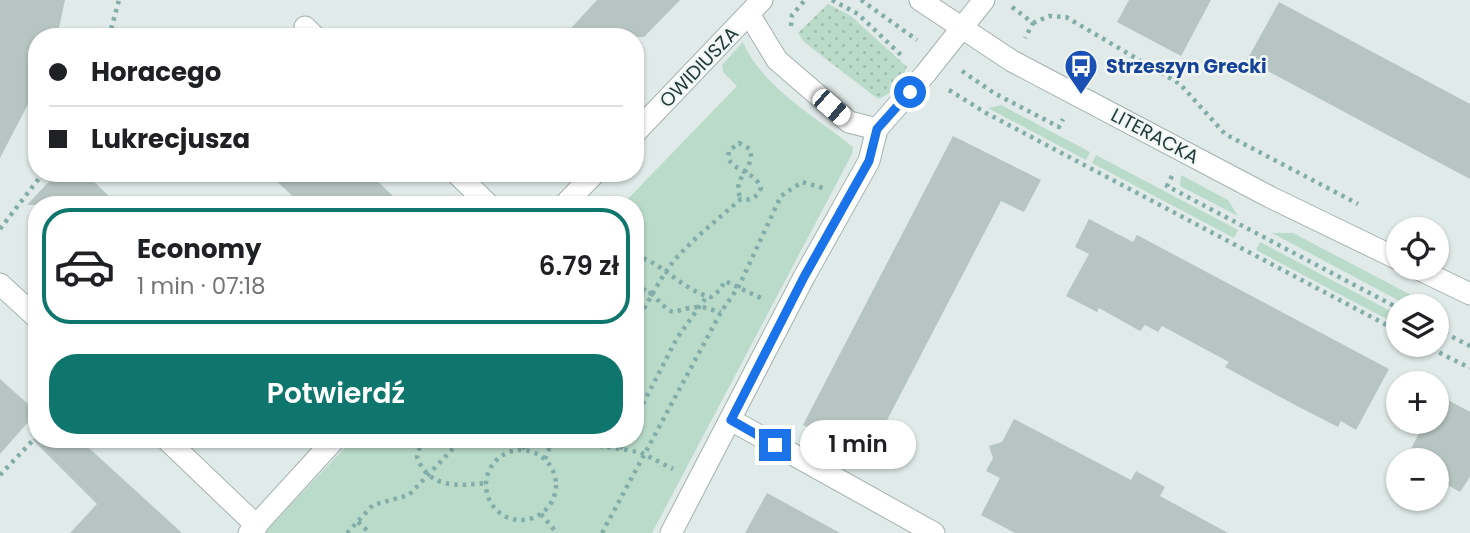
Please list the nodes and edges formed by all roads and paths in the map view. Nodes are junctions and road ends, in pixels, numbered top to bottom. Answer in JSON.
{"nodes":[{"id":1,"x":119,"y":0,"type":"edge"},
{"id":2,"x":805,"y":0,"type":"edge"},
{"id":3,"x":832,"y":0,"type":"edge"},
{"id":4,"x":861,"y":0,"type":"edge"},
{"id":5,"x":920,"y":0,"type":"edge"},
{"id":6,"x":984,"y":0,"type":"edge"},
{"id":7,"x":1009,"y":5,"type":"dead end"},
{"id":8,"x":756,"y":7,"type":"edge"},
{"id":9,"x":890,"y":12,"type":"dead end"},
{"id":10,"x":885,"y":18,"type":"junction"},
{"id":11,"x":1033,"y":23,"type":"junction"},
{"id":12,"x":111,"y":28,"type":"edge"},
{"id":13,"x":960,"y":29,"type":"junction"},
{"id":14,"x":790,"y":31,"type":"dead end"},
{"id":15,"x":918,"y":41,"type":"dead end"},
{"id":16,"x":1023,"y":42,"type":"dead end"},
{"id":17,"x":910,"y":62,"type":"dead end"},
{"id":18,"x":962,"y":71,"type":"dead end"},
{"id":19,"x":944,"y":86,"type":"dead end"},
{"id":20,"x":1065,"y":116,"type":"dead end"},
{"id":21,"x":644,"y":124,"type":"edge"},
{"id":22,"x":877,"y":129,"type":"junction"},
{"id":23,"x":745,"y":171,"type":"junction"},
{"id":24,"x":36,"y":182,"type":"edge"},
{"id":25,"x":465,"y":182,"type":"edge"},
{"id":26,"x":587,"y":182,"type":"edge"},
{"id":27,"x":1167,"y":186,"type":"dead end"},
{"id":28,"x":480,"y":196,"type":"edge"},
{"id":29,"x":573,"y":196,"type":"edge"},
{"id":30,"x":741,"y":199,"type":"junction"},
{"id":31,"x":849,"y":200,"type":"junction"},
{"id":32,"x":1370,"y":210,"type":"dead end"},
{"id":33,"x":0,"y":229,"type":"edge"},
{"id":34,"x":1386,"y":253,"type":"edge"},
{"id":35,"x":644,"y":259,"type":"edge"},
{"id":36,"x":667,"y":272,"type":"junction"},
{"id":37,"x":1441,"y":280,"type":"edge"},
{"id":38,"x":0,"y":284,"type":"edge"},
{"id":39,"x":739,"y":286,"type":"junction"},
{"id":40,"x":644,"y":290,"type":"edge"},
{"id":41,"x":651,"y":293,"type":"junction"},
{"id":42,"x":644,"y":294,"type":"edge"},
{"id":43,"x":1470,"y":294,"type":"edge"},
{"id":44,"x":707,"y":296,"type":"junction"},
{"id":45,"x":1386,"y":302,"type":"edge"},
{"id":46,"x":700,"y":307,"type":"junction"},
{"id":47,"x":28,"y":310,"type":"edge"},
{"id":48,"x":644,"y":310,"type":"edge"},
{"id":49,"x":787,"y":312,"type":"junction"},
{"id":50,"x":721,"y":313,"type":"junction"},
{"id":51,"x":1386,"y":325,"type":"edge"},
{"id":52,"x":1449,"y":335,"type":"edge"},
{"id":53,"x":1470,"y":346,"type":"edge"},
{"id":54,"x":1448,"y":357,"type":"edge"},
{"id":55,"x":1470,"y":368,"type":"edge"},
{"id":56,"x":644,"y":402,"type":"edge"},
{"id":57,"x":731,"y":420,"type":"junction"},
{"id":58,"x":28,"y":445,"type":"edge"},
{"id":59,"x":175,"y":448,"type":"edge"},
{"id":60,"x":327,"y":448,"type":"edge"},
{"id":61,"x":419,"y":448,"type":"edge"},
{"id":62,"x":453,"y":448,"type":"edge"},
{"id":63,"x":523,"y":448,"type":"edge"},
{"id":64,"x":549,"y":448,"type":"edge"},
{"id":65,"x":613,"y":448,"type":"edge"},
{"id":66,"x":620,"y":449,"type":"joint"},
{"id":67,"x":521,"y":450,"type":"junction"},
{"id":68,"x":645,"y":455,"type":"junction"},
{"id":69,"x":545,"y":459,"type":"junction"},
{"id":70,"x":0,"y":475,"type":"edge"},
{"id":71,"x":427,"y":476,"type":"junction"},
{"id":72,"x":698,"y":482,"type":"junction"},
{"id":73,"x":486,"y":483,"type":"junction"},
{"id":74,"x":541,"y":514,"type":"junction"},
{"id":75,"x":358,"y":522,"type":"junction"},
{"id":76,"x":253,"y":529,"type":"edge"},
{"id":77,"x":347,"y":533,"type":"edge"},
{"id":78,"x":370,"y":533,"type":"edge"},
{"id":79,"x":556,"y":533,"type":"edge"},
{"id":80,"x":603,"y":533,"type":"edge"},
{"id":81,"x":671,"y":533,"type":"edge"},
{"id":82,"x":934,"y":533,"type":"edge"}],
"edges":[{"from":1,"to":12,"type":"path"},
{"from":2,"to":14,"type":"path"},
{"from":3,"to":17,"type":"path"},
{"from":4,"to":10,"type":"path"},
{"from":5,"to":13,"type":"street","name":"LITERACKA"},
{"from":6,"to":13,"type":"street"},
{"from":7,"to":11,"type":"path"},
{"from":8,"to":21,"type":"street","name":"OWIDIUSZA"},
{"from":8,"to":22,"type":"street"},
{"from":9,"to":10,"type":"path"},
{"from":10,"to":15,"type":"path"},
{"from":11,"to":16,"type":"path"},
{"from":11,"to":32,"type":"path"},
{"from":13,"to":22,"type":"street"},
{"from":13,"to":34,"type":"street","name":"LITERACKA"},
{"from":18,"to":20,"type":"path"},
{"from":19,"to":51,"type":"path"},
{"from":22,"to":31,"type":"street"},
{"from":23,"to":23,"type":"path"},
{"from":23,"to":30,"type":"path"},
{"from":23,"to":30,"type":"path"},
{"from":24,"to":33,"type":"path"},
{"from":25,"to":28,"type":"street"},
{"from":26,"to":29,"type":"street"},
{"from":27,"to":45,"type":"path"},
{"from":30,"to":36,"type":"path"},
{"from":31,"to":39,"type":"path"},
{"from":31,"to":49,"type":"street"},
{"from":35,"to":36,"type":"path"},
{"from":36,"to":41,"type":"path"},
{"from":36,"to":44,"type":"path"},
{"from":37,"to":43,"type":"street"},
{"from":38,"to":47,"type":"street"},
{"from":39,"to":44,"type":"path"},
{"from":39,"to":49,"type":"path"},
{"from":39,"to":50,"type":"path"},
{"from":40,"to":41,"type":"path"},
{"from":41,"to":42,"type":"path"},
{"from":41,"to":46,"type":"path"},
{"from":41,"to":48,"type":"path"},
{"from":44,"to":46,"type":"path"},
{"from":46,"to":50,"type":"path"},
{"from":46,"to":56,"type":"path"},
{"from":49,"to":57,"type":"street"},
{"from":50,"to":68,"type":"path"},
{"from":52,"to":53,"type":"path"},
{"from":54,"to":55,"type":"path"},
{"from":57,"to":72,"type":"street"},
{"from":57,"to":82,"type":"street"},
{"from":58,"to":70,"type":"path"},
{"from":59,"to":76,"type":"street"},
{"from":60,"to":76,"type":"street"},
{"from":61,"to":71,"type":"path"},
{"from":62,"to":71,"type":"path"},
{"from":63,"to":67,"type":"path"},
{"from":64,"to":69,"type":"path"},
{"from":65,"to":66,"type":"path"},
{"from":66,"to":68,"type":"path"},
{"from":67,"to":69,"type":"path"},
{"from":67,"to":73,"type":"path"},
{"from":68,"to":72,"type":"path"},
{"from":68,"to":80,"type":"path"},
{"from":69,"to":74,"type":"path"},
{"from":71,"to":73,"type":"path"},
{"from":71,"to":75,"type":"path"},
{"from":72,"to":81,"type":"street"},
{"from":73,"to":74,"type":"path"},
{"from":74,"to":79,"type":"path"},
{"from":75,"to":77,"type":"path"},
{"from":75,"to":78,"type":"path"}]}
